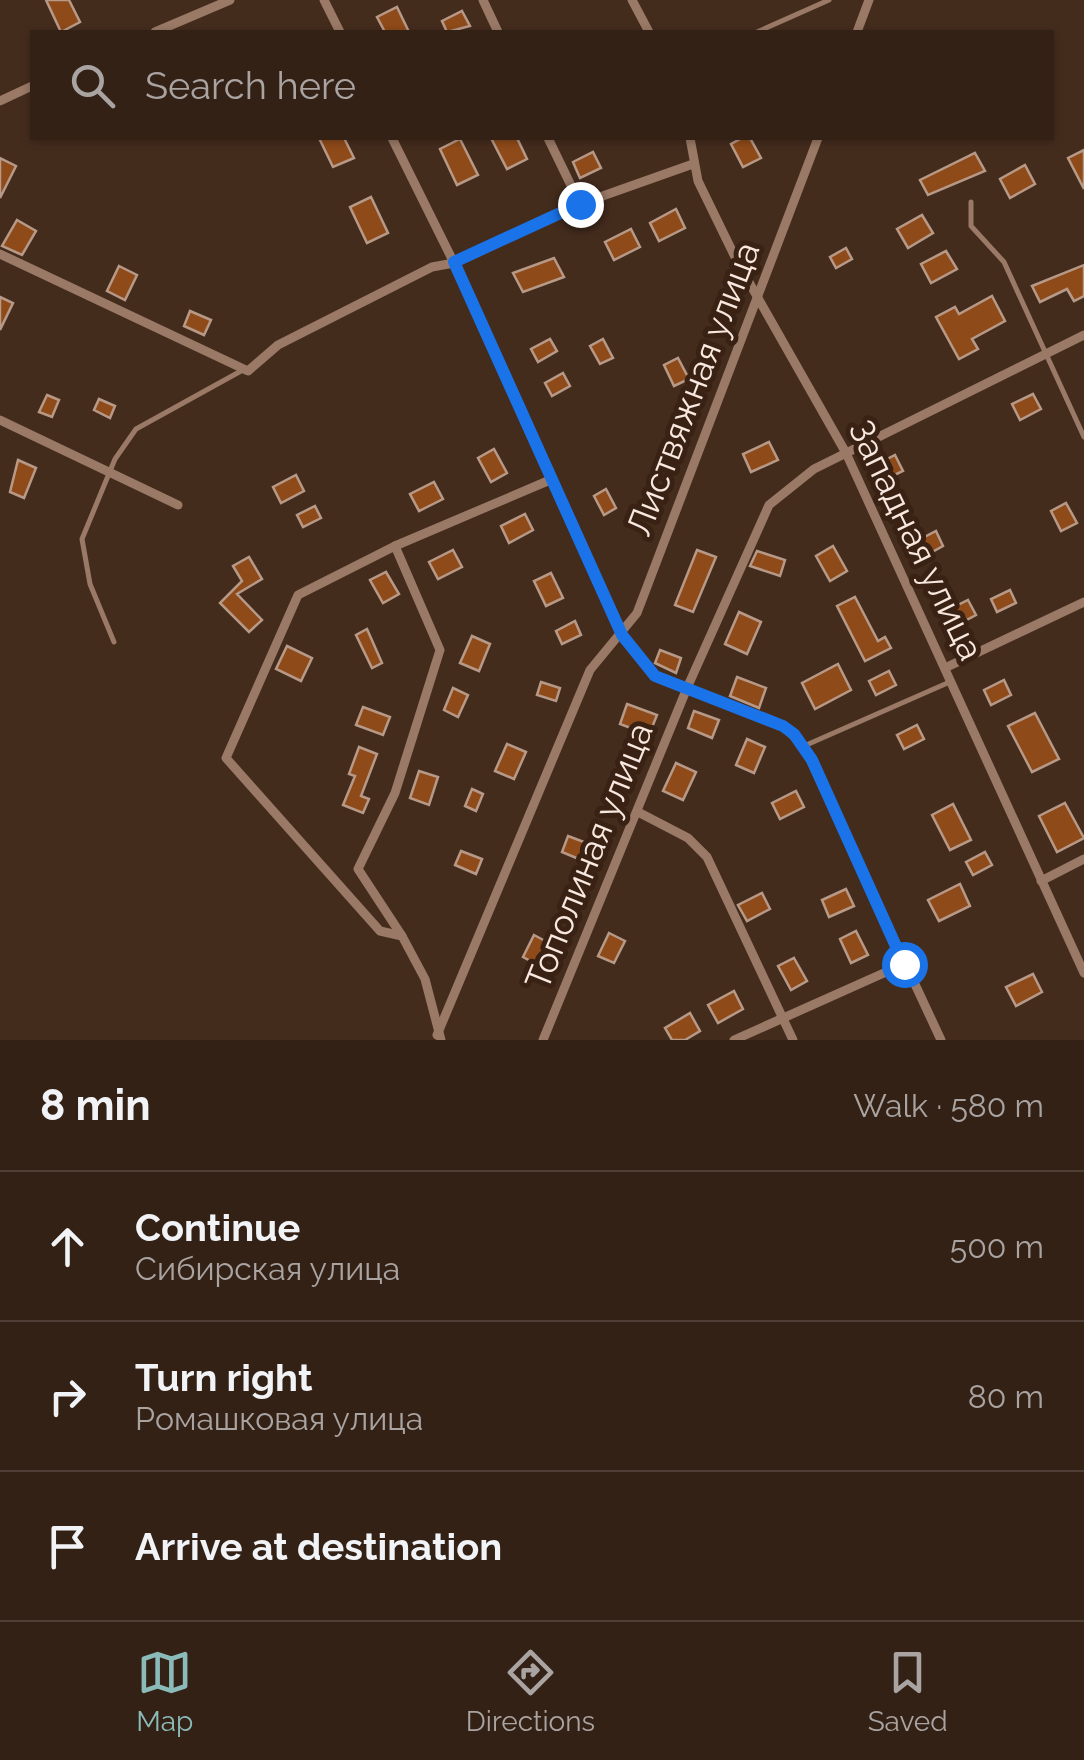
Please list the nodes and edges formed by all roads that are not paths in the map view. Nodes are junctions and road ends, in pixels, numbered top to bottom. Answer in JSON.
{"nodes":[{"id":1,"x":230,"y":0,"type":"edge"},
{"id":2,"x":324,"y":0,"type":"edge"},
{"id":3,"x":483,"y":0,"type":"edge"},
{"id":4,"x":632,"y":0,"type":"edge"},
{"id":5,"x":829,"y":0,"type":"edge"},
{"id":6,"x":869,"y":0,"type":"edge"},
{"id":7,"x":160,"y":30,"type":"edge"},
{"id":8,"x":339,"y":30,"type":"edge"},
{"id":9,"x":497,"y":30,"type":"edge"},
{"id":10,"x":648,"y":30,"type":"edge"},
{"id":11,"x":762,"y":30,"type":"edge"},
{"id":12,"x":858,"y":30,"type":"edge"},
{"id":13,"x":30,"y":87,"type":"edge"},
{"id":14,"x":0,"y":101,"type":"edge"},
{"id":15,"x":393,"y":140,"type":"edge"},
{"id":16,"x":549,"y":140,"type":"edge"},
{"id":17,"x":690,"y":140,"type":"edge"},
{"id":18,"x":817,"y":140,"type":"edge"},
{"id":19,"x":693,"y":164,"type":"junction"},
{"id":20,"x":971,"y":202,"type":"dead end"},
{"id":21,"x":580,"y":204,"type":"junction"},
{"id":22,"x":0,"y":254,"type":"edge"},
{"id":23,"x":454,"y":262,"type":"junction"},
{"id":24,"x":759,"y":296,"type":"junction"},
{"id":25,"x":1084,"y":335,"type":"edge"},
{"id":26,"x":1048,"y":354,"type":"junction"},
{"id":27,"x":241,"y":371,"type":"junction"},
{"id":28,"x":0,"y":420,"type":"edge"},
{"id":29,"x":1084,"y":437,"type":"edge"},
{"id":30,"x":846,"y":453,"type":"junction"},
{"id":31,"x":111,"y":474,"type":"junction"},
{"id":32,"x":550,"y":480,"type":"junction"},
{"id":33,"x":178,"y":505,"type":"dead end"},
{"id":34,"x":395,"y":546,"type":"junction"},
{"id":35,"x":1084,"y":602,"type":"edge"},
{"id":36,"x":622,"y":635,"type":"junction"},
{"id":37,"x":114,"y":642,"type":"dead end"},
{"id":38,"x":947,"y":667,"type":"junction"},
{"id":39,"x":952,"y":681,"type":"junction"},
{"id":40,"x":687,"y":688,"type":"junction"},
{"id":41,"x":804,"y":746,"type":"junction"},
{"id":42,"x":638,"y":812,"type":"junction"},
{"id":43,"x":1084,"y":860,"type":"edge"},
{"id":44,"x":1041,"y":881,"type":"junction"},
{"id":45,"x":402,"y":936,"type":"junction"},
{"id":46,"x":904,"y":964,"type":"junction"},
{"id":47,"x":1084,"y":972,"type":"edge"},
{"id":48,"x":780,"y":1017,"type":"junction"},
{"id":49,"x":440,"y":1038,"type":"edge"},
{"id":50,"x":543,"y":1040,"type":"edge"},
{"id":51,"x":734,"y":1040,"type":"edge"},
{"id":52,"x":793,"y":1040,"type":"edge"},
{"id":53,"x":940,"y":1040,"type":"edge"}],
"edges":[{"from":1,"to":7,"type":"street"},
{"from":2,"to":8,"type":"street"},
{"from":3,"to":9,"type":"street"},
{"from":4,"to":10,"type":"street"},
{"from":5,"to":11,"type":"lane"},
{"from":6,"to":12,"type":"street"},
{"from":13,"to":14,"type":"street"},
{"from":15,"to":23,"type":"street"},
{"from":16,"to":21,"type":"street"},
{"from":17,"to":19,"type":"street","name":"Западная улица"},
{"from":18,"to":24,"type":"street","name":"Листвяжная улица"},
{"from":19,"to":21,"type":"street"},
{"from":19,"to":24,"type":"street","name":"Западная улица"},
{"from":20,"to":26,"type":"lane"},
{"from":21,"to":23,"type":"street"},
{"from":22,"to":27,"type":"street"},
{"from":23,"to":27,"type":"street"},
{"from":23,"to":32,"type":"street"},
{"from":24,"to":30,"type":"street","name":"Западная улица"},
{"from":24,"to":36,"type":"street","name":"Листвяжная улица"},
{"from":25,"to":26,"type":"street","name":"Тополиная улица"},
{"from":26,"to":29,"type":"lane"},
{"from":26,"to":30,"type":"street","name":"Тополиная улица"},
{"from":27,"to":31,"type":"lane"},
{"from":28,"to":31,"type":"street"},
{"from":30,"to":38,"type":"street","name":"Западная улица"},
{"from":30,"to":40,"type":"street","name":"Тополиная улица"},
{"from":31,"to":33,"type":"street"},
{"from":31,"to":37,"type":"lane"},
{"from":32,"to":34,"type":"street"},
{"from":32,"to":36,"type":"street"},
{"from":34,"to":45,"type":"street"},
{"from":34,"to":45,"type":"street"},
{"from":35,"to":38,"type":"street"},
{"from":36,"to":40,"type":"street"},
{"from":36,"to":49,"type":"street","name":"Листвяжная улица"},
{"from":38,"to":39,"type":"street","name":"Западная улица"},
{"from":39,"to":41,"type":"lane"},
{"from":39,"to":44,"type":"street","name":"Западная улица"},
{"from":40,"to":41,"type":"street"},
{"from":40,"to":42,"type":"street","name":"Тополиная улица"},
{"from":41,"to":46,"type":"street"},
{"from":42,"to":48,"type":"street"},
{"from":42,"to":50,"type":"street","name":"Тополиная улица"},
{"from":43,"to":44,"type":"street"},
{"from":44,"to":47,"type":"street","name":"Западная улица"},
{"from":45,"to":49,"type":"street"},
{"from":46,"to":48,"type":"street"},
{"from":46,"to":53,"type":"street"},
{"from":48,"to":51,"type":"street"},
{"from":48,"to":52,"type":"street"}]}
